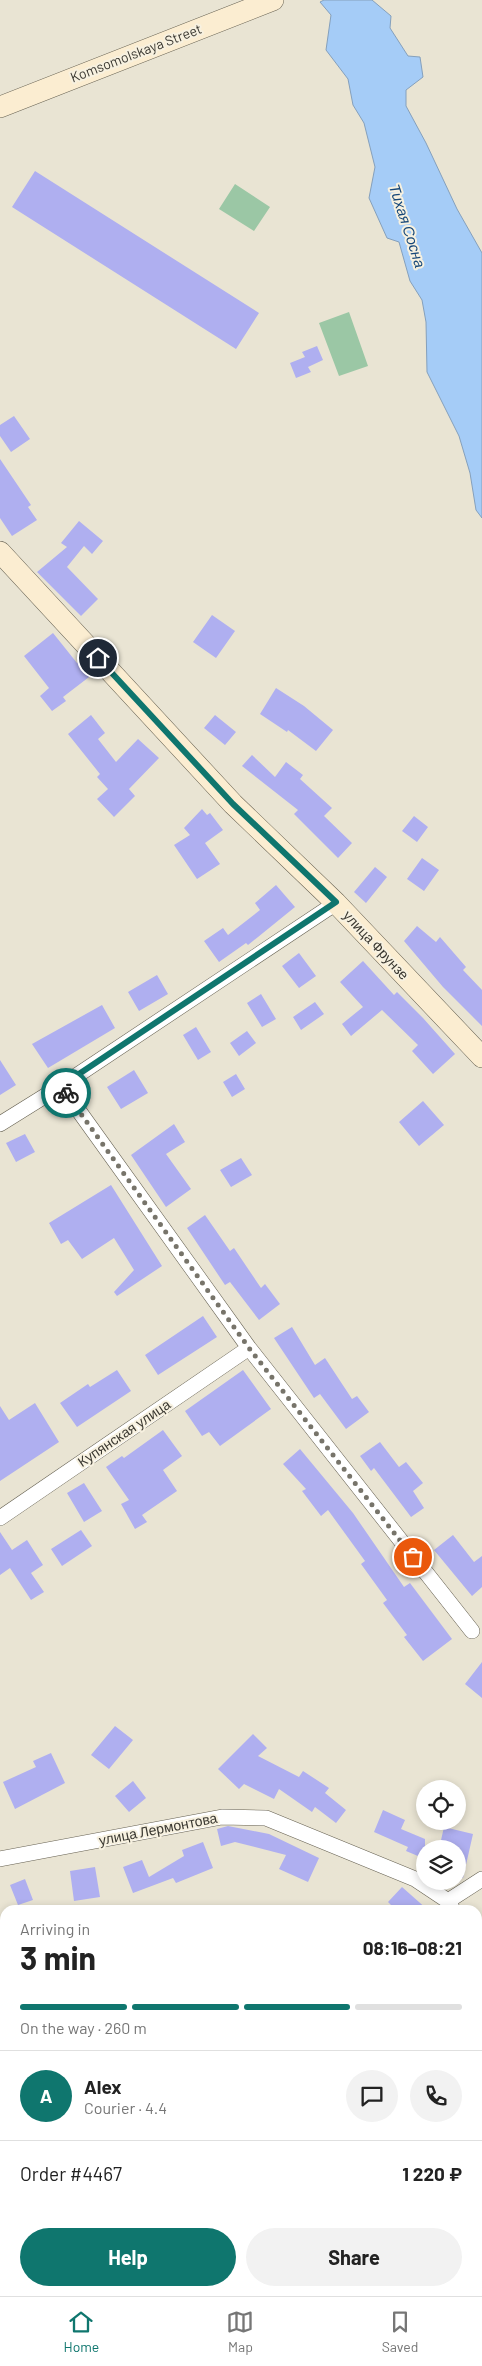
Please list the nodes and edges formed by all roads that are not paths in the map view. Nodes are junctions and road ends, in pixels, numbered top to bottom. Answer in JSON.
{"nodes":[{"id":1,"x":270,"y":1,"type":"edge"},
{"id":2,"x":0,"y":107,"type":"edge"},
{"id":3,"x":0,"y":552,"type":"edge"},
{"id":4,"x":336,"y":902,"type":"junction"},
{"id":5,"x":482,"y":1057,"type":"edge"},
{"id":6,"x":61,"y":1086,"type":"junction"},
{"id":7,"x":0,"y":1124,"type":"edge"},
{"id":8,"x":249,"y":1348,"type":"junction"},
{"id":9,"x":0,"y":1518,"type":"edge"},
{"id":10,"x":472,"y":1631,"type":"dead end"},
{"id":11,"x":0,"y":1859,"type":"edge"},
{"id":12,"x":482,"y":1879,"type":"edge"},
{"id":13,"x":450,"y":1905,"type":"edge"},
{"id":14,"x":452,"y":1905,"type":"edge"}],
"edges":[{"from":1,"to":2,"type":"street","name":"Komsomolskaya Street"},
{"from":3,"to":4,"type":"street","name":"улица Фрунзе"},
{"from":4,"to":5,"type":"street","name":"улица Фрунзе"},
{"from":4,"to":6,"type":"street"},
{"from":6,"to":7,"type":"street"},
{"from":6,"to":8,"type":"street"},
{"from":8,"to":9,"type":"street","name":"Купянская улица"},
{"from":8,"to":10,"type":"street"},
{"from":11,"to":13,"type":"street","name":"улица Лермонтова"},
{"from":12,"to":14,"type":"street","name":"улица Лермонтова"}]}
